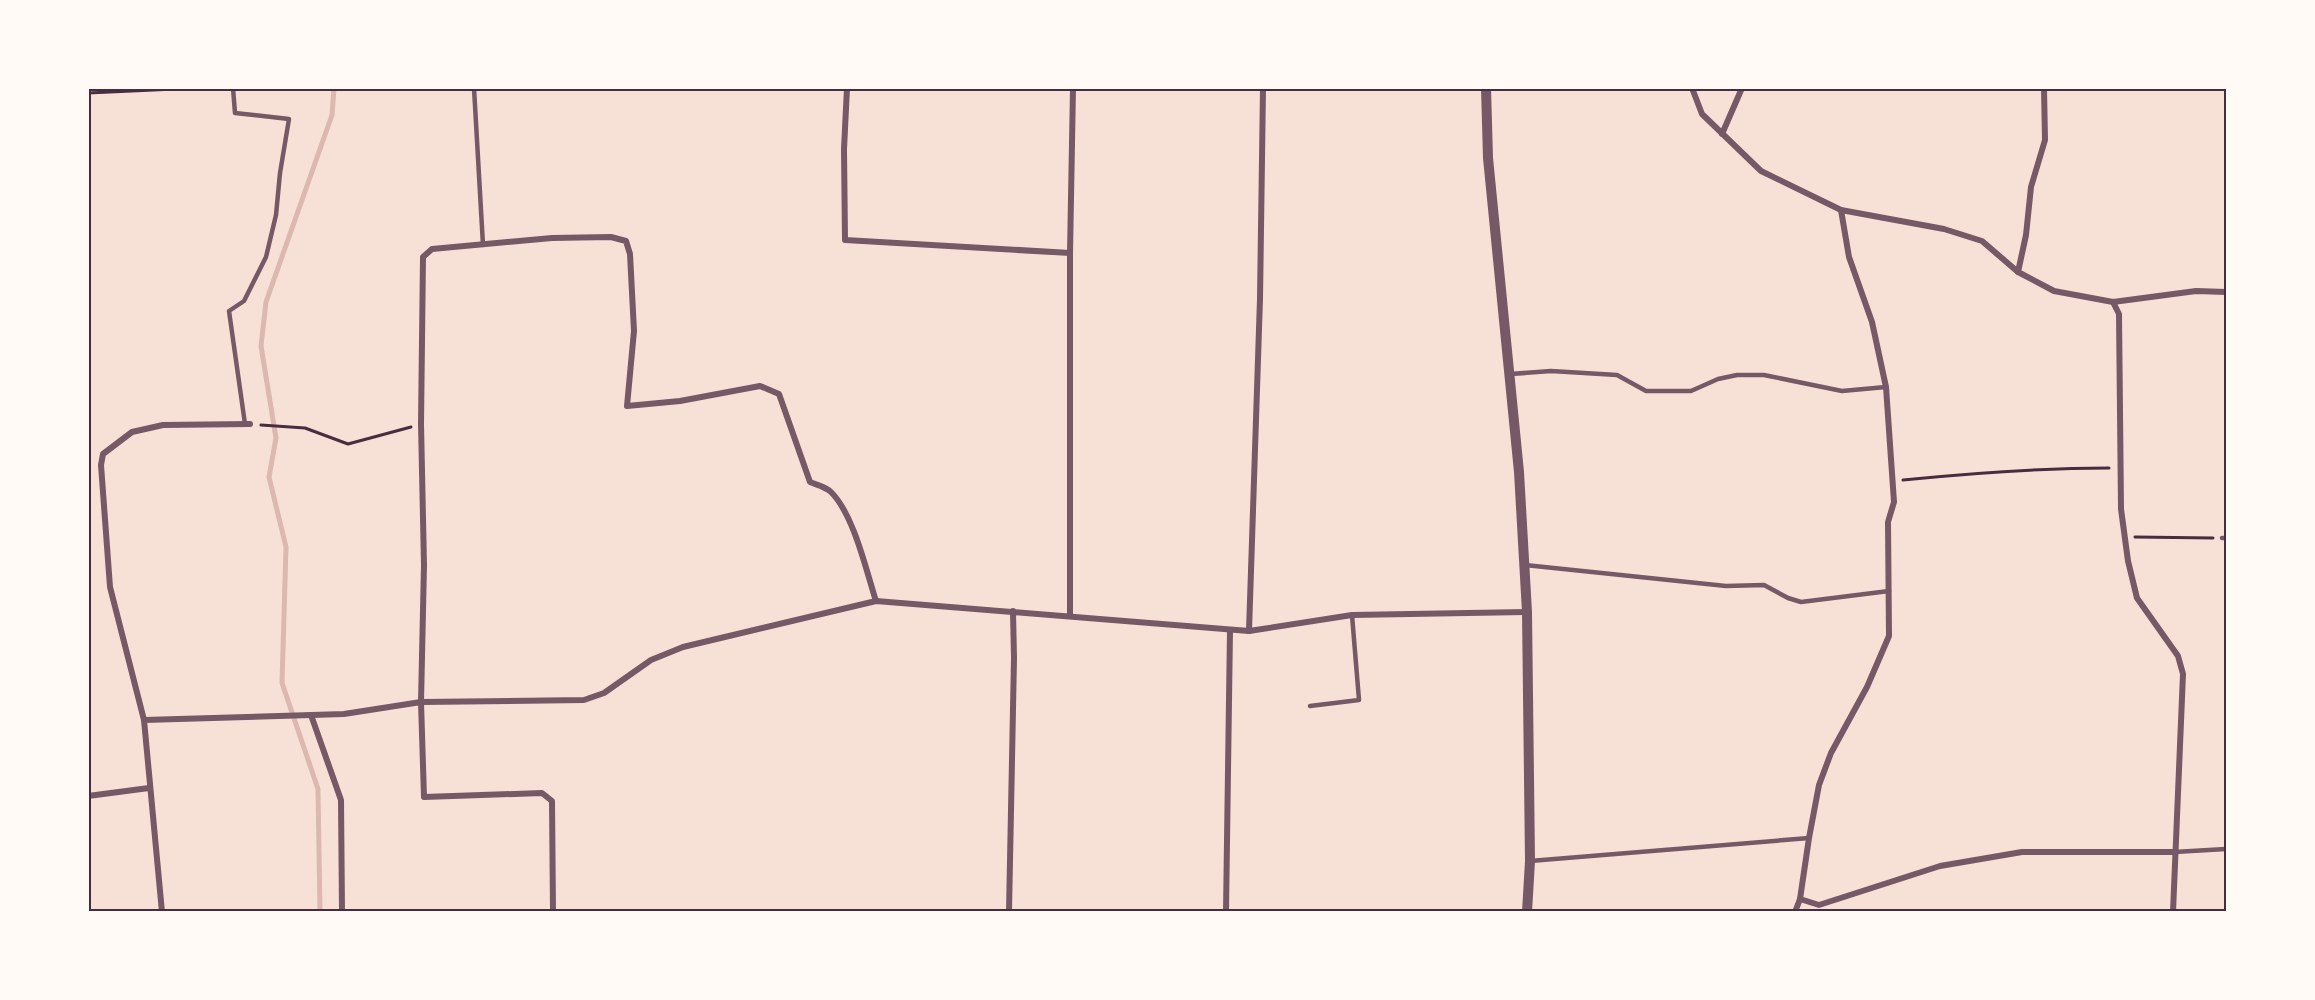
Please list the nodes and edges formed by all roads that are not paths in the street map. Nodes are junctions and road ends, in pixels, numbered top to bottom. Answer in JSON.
{"nodes":[{"id":1,"x":233,"y":88,"type":"edge"},
{"id":2,"x":474,"y":88,"type":"edge"},
{"id":3,"x":847,"y":88,"type":"edge"},
{"id":4,"x":1073,"y":88,"type":"edge"},
{"id":5,"x":1263,"y":88,"type":"edge"},
{"id":6,"x":1486,"y":88,"type":"edge"},
{"id":7,"x":1692,"y":88,"type":"edge"},
{"id":8,"x":1742,"y":88,"type":"edge"},
{"id":9,"x":2044,"y":88,"type":"edge"},
{"id":10,"x":1722,"y":134,"type":"junction"},
{"id":11,"x":1841,"y":210,"type":"junction"},
{"id":12,"x":483,"y":245,"type":"junction"},
{"id":13,"x":1070,"y":253,"type":"junction"},
{"id":14,"x":2018,"y":272,"type":"junction"},
{"id":15,"x":2226,"y":292,"type":"edge"},
{"id":16,"x":2113,"y":302,"type":"junction"},
{"id":17,"x":1510,"y":374,"type":"junction"},
{"id":18,"x":1886,"y":387,"type":"junction"},
{"id":19,"x":248,"y":424,"type":"joint"},
{"id":20,"x":1524,"y":565,"type":"junction"},
{"id":21,"x":1888,"y":591,"type":"junction"},
{"id":22,"x":876,"y":601,"type":"junction"},
{"id":23,"x":1013,"y":611,"type":"junction"},
{"id":24,"x":1527,"y":612,"type":"junction"},
{"id":25,"x":1352,"y":615,"type":"junction"},
{"id":26,"x":1070,"y":616,"type":"junction"},
{"id":27,"x":1230,"y":630,"type":"junction"},
{"id":28,"x":1250,"y":631,"type":"junction"},
{"id":29,"x":421,"y":702,"type":"junction"},
{"id":30,"x":1310,"y":706,"type":"dead end"},
{"id":31,"x":312,"y":715,"type":"junction"},
{"id":32,"x":144,"y":720,"type":"junction"},
{"id":33,"x":149,"y":788,"type":"junction"},
{"id":34,"x":88,"y":796,"type":"edge"},
{"id":35,"x":1809,"y":838,"type":"junction"},
{"id":36,"x":2226,"y":849,"type":"edge"},
{"id":37,"x":2174,"y":852,"type":"junction"},
{"id":38,"x":1530,"y":861,"type":"junction"},
{"id":39,"x":1800,"y":899,"type":"junction"},
{"id":40,"x":162,"y":912,"type":"edge"},
{"id":41,"x":342,"y":912,"type":"edge"},
{"id":42,"x":553,"y":912,"type":"edge"},
{"id":43,"x":1009,"y":912,"type":"edge"},
{"id":44,"x":1226,"y":912,"type":"edge"},
{"id":45,"x":1527,"y":912,"type":"edge"},
{"id":46,"x":1795,"y":912,"type":"edge"},
{"id":47,"x":2173,"y":912,"type":"edge"}],
"edges":[{"from":1,"to":19,"type":"lane"},
{"from":2,"to":12,"type":"lane"},
{"from":3,"to":13,"type":"street"},
{"from":4,"to":13,"type":"street"},
{"from":5,"to":28,"type":"street"},
{"from":6,"to":17,"type":"street"},
{"from":7,"to":10,"type":"street"},
{"from":8,"to":10,"type":"street"},
{"from":9,"to":14,"type":"street"},
{"from":10,"to":11,"type":"street"},
{"from":11,"to":14,"type":"street"},
{"from":11,"to":18,"type":"street"},
{"from":12,"to":22,"type":"street"},
{"from":12,"to":29,"type":"street"},
{"from":13,"to":26,"type":"street"},
{"from":14,"to":16,"type":"street"},
{"from":15,"to":16,"type":"street"},
{"from":16,"to":37,"type":"street"},
{"from":17,"to":18,"type":"lane"},
{"from":17,"to":20,"type":"street"},
{"from":18,"to":21,"type":"street"},
{"from":19,"to":32,"type":"street"},
{"from":20,"to":21,"type":"lane"},
{"from":20,"to":24,"type":"street"},
{"from":21,"to":35,"type":"street"},
{"from":22,"to":23,"type":"street"},
{"from":22,"to":29,"type":"street"},
{"from":23,"to":26,"type":"street"},
{"from":23,"to":43,"type":"street"},
{"from":24,"to":25,"type":"street"},
{"from":24,"to":38,"type":"street"},
{"from":25,"to":28,"type":"street"},
{"from":25,"to":30,"type":"lane"},
{"from":26,"to":27,"type":"street"},
{"from":27,"to":28,"type":"street"},
{"from":27,"to":44,"type":"street"},
{"from":29,"to":31,"type":"street"},
{"from":29,"to":42,"type":"street"},
{"from":31,"to":32,"type":"street"},
{"from":31,"to":41,"type":"street"},
{"from":32,"to":33,"type":"street"},
{"from":33,"to":34,"type":"street"},
{"from":33,"to":40,"type":"street"},
{"from":35,"to":38,"type":"lane"},
{"from":35,"to":39,"type":"street"},
{"from":36,"to":37,"type":"lane"},
{"from":37,"to":39,"type":"street"},
{"from":37,"to":47,"type":"street"},
{"from":38,"to":45,"type":"street"},
{"from":39,"to":46,"type":"street"}]}
